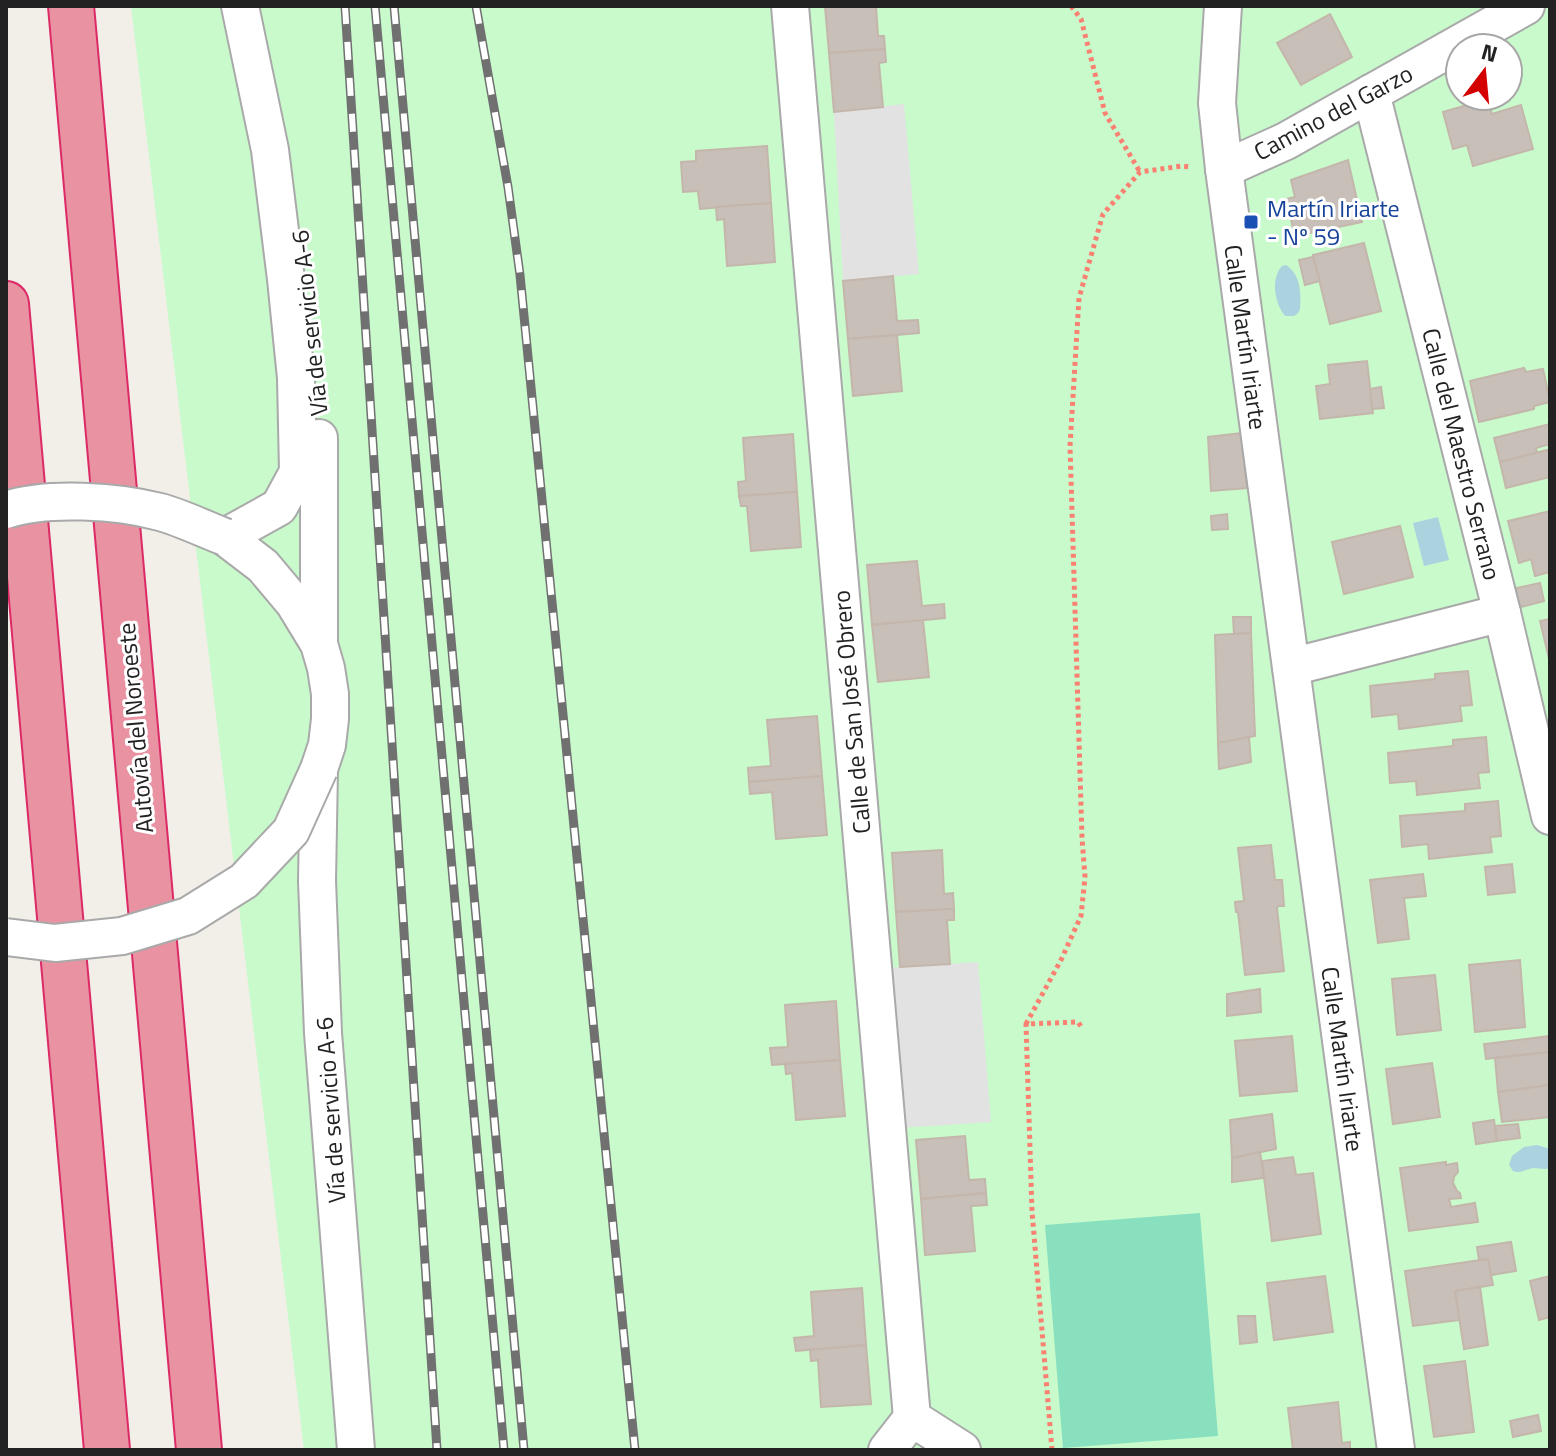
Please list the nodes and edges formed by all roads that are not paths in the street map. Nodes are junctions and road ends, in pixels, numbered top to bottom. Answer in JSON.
{"nodes":[{"id":1,"x":71,"y":6,"type":"edge"},
{"id":2,"x":240,"y":6,"type":"edge"},
{"id":3,"x":259,"y":6,"type":"edge"},
{"id":4,"x":790,"y":6,"type":"edge"},
{"id":5,"x":1223,"y":6,"type":"edge"},
{"id":6,"x":1526,"y":6,"type":"edge"},
{"id":7,"x":1371,"y":93,"type":"junction"},
{"id":8,"x":1224,"y":169,"type":"junction"},
{"id":9,"x":6,"y":304,"type":"edge"},
{"id":10,"x":6,"y":510,"type":"edge"},
{"id":11,"x":225,"y":537,"type":"junction"},
{"id":12,"x":1502,"y":613,"type":"junction"},
{"id":13,"x":319,"y":644,"type":"junction"},
{"id":14,"x":1291,"y":667,"type":"junction"},
{"id":15,"x":319,"y":769,"type":"junction"},
{"id":16,"x":1550,"y":816,"type":"edge"},
{"id":17,"x":6,"y":937,"type":"edge"},
{"id":18,"x":912,"y":1418,"type":"junction"},
{"id":19,"x":107,"y":1450,"type":"edge"},
{"id":20,"x":199,"y":1450,"type":"edge"},
{"id":21,"x":356,"y":1450,"type":"edge"},
{"id":22,"x":887,"y":1450,"type":"edge"},
{"id":23,"x":962,"y":1450,"type":"edge"},
{"id":24,"x":1396,"y":1450,"type":"edge"}],
"edges":[{"from":1,"to":20,"type":"highway","name":"Autovía del Noroeste"},
{"from":2,"to":11,"type":"street","name":"Vía de servicio A-6"},
{"from":3,"to":13,"type":"street","name":"Vía de servicio A-6"},
{"from":4,"to":18,"type":"street","name":"Calle de San José Obrero"},
{"from":5,"to":8,"type":"street","name":"Calle Martín Iriarte"},
{"from":6,"to":7,"type":"street","name":"Camino del Garzo"},
{"from":7,"to":8,"type":"street","name":"Camino del Garzo"},
{"from":7,"to":12,"type":"street","name":"Calle del Maestro Serrano"},
{"from":8,"to":14,"type":"street","name":"Calle Martín Iriarte"},
{"from":9,"to":19,"type":"highway"},
{"from":10,"to":11,"type":"street","bridge":true},
{"from":11,"to":13,"type":"street"},
{"from":12,"to":14,"type":"street"},
{"from":12,"to":16,"type":"street","name":"Calle del Maestro Serrano"},
{"from":13,"to":15,"type":"street"},
{"from":14,"to":24,"type":"street","name":"Calle Martín Iriarte"},
{"from":15,"to":17,"type":"street","bridge":true},
{"from":15,"to":21,"type":"street","name":"Vía de servicio A-6"},
{"from":18,"to":22,"type":"street"},
{"from":18,"to":23,"type":"street"}]}
